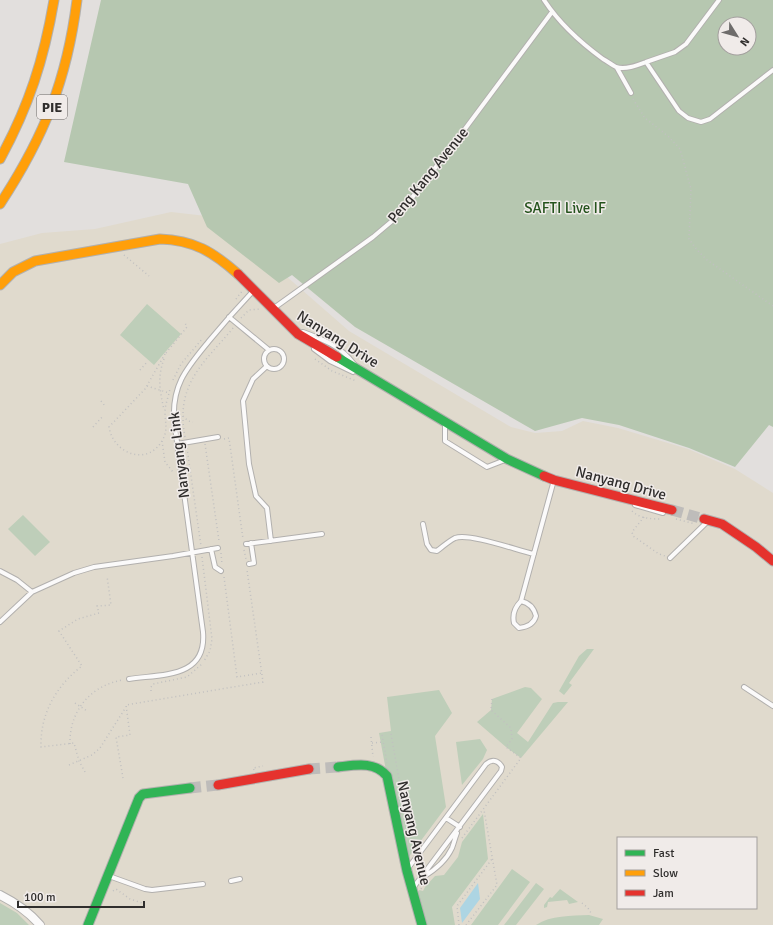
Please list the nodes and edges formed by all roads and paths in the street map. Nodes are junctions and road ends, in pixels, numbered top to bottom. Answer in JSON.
{"nodes":[{"id":1,"x":54,"y":0,"type":"edge"},
{"id":2,"x":77,"y":0,"type":"edge"},
{"id":3,"x":544,"y":0,"type":"edge"},
{"id":4,"x":719,"y":0,"type":"edge"},
{"id":5,"x":552,"y":12,"type":"junction"},
{"id":6,"x":646,"y":62,"type":"junction"},
{"id":7,"x":617,"y":68,"type":"junction"},
{"id":8,"x":773,"y":70,"type":"edge"},
{"id":9,"x":631,"y":93,"type":"joint"},
{"id":10,"x":0,"y":159,"type":"edge"},
{"id":11,"x":0,"y":204,"type":"edge"},
{"id":12,"x":130,"y":252,"type":"dead end"},
{"id":13,"x":149,"y":276,"type":"dead end"},
{"id":14,"x":0,"y":285,"type":"edge"},
{"id":15,"x":239,"y":287,"type":"dead end"},
{"id":16,"x":254,"y":289,"type":"junction"},
{"id":17,"x":232,"y":304,"type":"dead end"},
{"id":18,"x":773,"y":306,"type":"edge"},
{"id":19,"x":273,"y":308,"type":"junction"},
{"id":20,"x":229,"y":317,"type":"junction"},
{"id":21,"x":185,"y":323,"type":"dead end"},
{"id":22,"x":237,"y":323,"type":"junction"},
{"id":23,"x":286,"y":324,"type":"junction"},
{"id":24,"x":298,"y":334,"type":"junction"},
{"id":25,"x":204,"y":336,"type":"dead end"},
{"id":26,"x":269,"y":350,"type":"junction"},
{"id":27,"x":166,"y":354,"type":"junction"},
{"id":28,"x":148,"y":361,"type":"dead end"},
{"id":29,"x":267,"y":366,"type":"junction"},
{"id":30,"x":358,"y":369,"type":"junction"},
{"id":31,"x":140,"y":370,"type":"dead end"},
{"id":32,"x":372,"y":377,"type":"junction"},
{"id":33,"x":172,"y":380,"type":"dead end"},
{"id":34,"x":147,"y":386,"type":"junction"},
{"id":35,"x":170,"y":388,"type":"dead end"},
{"id":36,"x":160,"y":391,"type":"junction"},
{"id":37,"x":169,"y":393,"type":"junction"},
{"id":38,"x":101,"y":401,"type":"dead end"},
{"id":39,"x":105,"y":406,"type":"dead end"},
{"id":40,"x":165,"y":412,"type":"junction"},
{"id":41,"x":103,"y":416,"type":"dead end"},
{"id":42,"x":183,"y":416,"type":"junction"},
{"id":43,"x":445,"y":421,"type":"junction"},
{"id":44,"x":193,"y":422,"type":"dead end"},
{"id":45,"x":93,"y":426,"type":"dead end"},
{"id":46,"x":218,"y":437,"type":"dead end"},
{"id":47,"x":223,"y":439,"type":"dead end"},
{"id":48,"x":162,"y":441,"type":"junction"},
{"id":49,"x":186,"y":442,"type":"junction"},
{"id":50,"x":205,"y":442,"type":"dead end"},
{"id":51,"x":177,"y":444,"type":"junction"},
{"id":52,"x":508,"y":459,"type":"junction"},
{"id":53,"x":173,"y":472,"type":"dead end"},
{"id":54,"x":554,"y":480,"type":"junction"},
{"id":55,"x":675,"y":511,"type":"tunnel mouth"},
{"id":56,"x":644,"y":517,"type":"dead end"},
{"id":57,"x":704,"y":521,"type":"junction"},
{"id":58,"x":423,"y":524,"type":"dead end"},
{"id":59,"x":693,"y":530,"type":"dead end"},
{"id":60,"x":322,"y":534,"type":"dead end"},
{"id":61,"x":271,"y":540,"type":"junction"},
{"id":62,"x":251,"y":543,"type":"junction"},
{"id":63,"x":246,"y":544,"type":"dead end"},
{"id":64,"x":218,"y":548,"type":"dead end"},
{"id":65,"x":211,"y":549,"type":"junction"},
{"id":66,"x":201,"y":551,"type":"junction"},
{"id":67,"x":192,"y":553,"type":"junction"},
{"id":68,"x":534,"y":554,"type":"junction"},
{"id":69,"x":666,"y":556,"type":"dead end"},
{"id":70,"x":670,"y":558,"type":"dead end"},
{"id":71,"x":773,"y":561,"type":"edge"},
{"id":72,"x":249,"y":564,"type":"dead end"},
{"id":73,"x":0,"y":571,"type":"edge"},
{"id":74,"x":221,"y":571,"type":"dead end"},
{"id":75,"x":107,"y":576,"type":"dead end"},
{"id":76,"x":32,"y":592,"type":"junction"},
{"id":77,"x":521,"y":601,"type":"junction"},
{"id":78,"x":0,"y":622,"type":"edge"},
{"id":79,"x":262,"y":673,"type":"junction"},
{"id":80,"x":129,"y":679,"type":"joint"},
{"id":81,"x":744,"y":687,"type":"dead end"},
{"id":82,"x":151,"y":691,"type":"dead end"},
{"id":83,"x":492,"y":698,"type":"dead end"},
{"id":84,"x":75,"y":703,"type":"dead end"},
{"id":85,"x":126,"y":705,"type":"junction"},
{"id":86,"x":773,"y":706,"type":"edge"},
{"id":87,"x":80,"y":707,"type":"junction"},
{"id":88,"x":86,"y":711,"type":"dead end"},
{"id":89,"x":390,"y":734,"type":"dead end"},
{"id":90,"x":382,"y":735,"type":"dead end"},
{"id":91,"x":371,"y":737,"type":"dead end"},
{"id":92,"x":383,"y":742,"type":"junction"},
{"id":93,"x":372,"y":743,"type":"junction"},
{"id":94,"x":70,"y":744,"type":"junction"},
{"id":95,"x":374,"y":757,"type":"dead end"},
{"id":96,"x":79,"y":761,"type":"junction"},
{"id":97,"x":69,"y":765,"type":"dead end"},
{"id":98,"x":387,"y":766,"type":"dead end"},
{"id":99,"x":338,"y":767,"type":"tunnel mouth"},
{"id":100,"x":309,"y":769,"type":"tunnel mouth"},
{"id":101,"x":397,"y":770,"type":"dead end"},
{"id":102,"x":85,"y":772,"type":"dead end"},
{"id":103,"x":123,"y":778,"type":"dead end"},
{"id":104,"x":218,"y":785,"type":"tunnel mouth"},
{"id":105,"x":190,"y":788,"type":"tunnel mouth"},
{"id":106,"x":446,"y":818,"type":"junction"},
{"id":107,"x":460,"y":828,"type":"junction"},
{"id":108,"x":492,"y":859,"type":"junction"},
{"id":109,"x":407,"y":871,"type":"junction"},
{"id":110,"x":109,"y":876,"type":"junction"},
{"id":111,"x":240,"y":879,"type":"dead end"},
{"id":112,"x":420,"y":879,"type":"junction"},
{"id":113,"x":232,"y":881,"type":"dead end"},
{"id":114,"x":203,"y":884,"type":"dead end"},
{"id":115,"x":412,"y":889,"type":"junction"},
{"id":116,"x":112,"y":893,"type":"dead end"},
{"id":117,"x":0,"y":895,"type":"edge"},
{"id":118,"x":142,"y":903,"type":"dead end"},
{"id":119,"x":582,"y":903,"type":"dead end"},
{"id":120,"x":591,"y":913,"type":"dead end"},
{"id":121,"x":40,"y":925,"type":"edge"},
{"id":122,"x":88,"y":925,"type":"edge"},
{"id":123,"x":422,"y":925,"type":"edge"},
{"id":124,"x":459,"y":925,"type":"edge"},
{"id":125,"x":466,"y":925,"type":"edge"}],
"edges":[{"from":1,"to":10,"type":"main road","number":"PIE"},
{"from":2,"to":11,"type":"main road","number":"PIE"},
{"from":3,"to":5,"type":"lane"},
{"from":4,"to":6,"type":"lane"},
{"from":5,"to":7,"type":"lane"},
{"from":5,"to":19,"type":"lane","name":"Peng Kang Avenue"},
{"from":6,"to":7,"type":"lane"},
{"from":6,"to":8,"type":"lane"},
{"from":7,"to":9,"type":"lane"},
{"from":9,"to":18,"type":"path"},
{"from":12,"to":13,"type":"path"},
{"from":14,"to":16,"type":"main road","name":"Nanyang Drive"},
{"from":15,"to":17,"type":"path"},
{"from":16,"to":19,"type":"main road","name":"Nanyang Drive"},
{"from":16,"to":20,"type":"lane","name":"Nanyang Link"},
{"from":19,"to":23,"type":"main road","name":"Nanyang Drive"},
{"from":20,"to":22,"type":"lane"},
{"from":20,"to":51,"type":"lane","name":"Nanyang Link"},
{"from":21,"to":27,"type":"path"},
{"from":22,"to":26,"type":"lane"},
{"from":22,"to":42,"type":"path"},
{"from":23,"to":24,"type":"main road","name":"Nanyang Drive"},
{"from":23,"to":30,"type":"lane"},
{"from":24,"to":30,"type":"main road","name":"Nanyang Drive"},
{"from":24,"to":32,"type":"lane"},
{"from":25,"to":33,"type":"path"},
{"from":26,"to":29,"type":"lane"},
{"from":26,"to":29,"type":"lane"},
{"from":27,"to":34,"type":"path"},
{"from":27,"to":36,"type":"path"},
{"from":28,"to":31,"type":"path"},
{"from":29,"to":61,"type":"lane"},
{"from":30,"to":32,"type":"main road","name":"Nanyang Drive"},
{"from":32,"to":43,"type":"main road","name":"Nanyang Drive"},
{"from":34,"to":36,"type":"path"},
{"from":34,"to":48,"type":"path"},
{"from":35,"to":37,"type":"path"},
{"from":36,"to":37,"type":"path"},
{"from":36,"to":40,"type":"path"},
{"from":37,"to":40,"type":"path"},
{"from":38,"to":39,"type":"path"},
{"from":40,"to":48,"type":"path"},
{"from":41,"to":45,"type":"path"},
{"from":42,"to":44,"type":"path"},
{"from":42,"to":49,"type":"path"},
{"from":43,"to":52,"type":"main road","name":"Nanyang Drive"},
{"from":43,"to":52,"type":"lane"},
{"from":46,"to":49,"type":"lane"},
{"from":47,"to":79,"type":"path"},
{"from":48,"to":53,"type":"path"},
{"from":49,"to":51,"type":"lane"},
{"from":49,"to":66,"type":"path"},
{"from":50,"to":79,"type":"path"},
{"from":51,"to":67,"type":"lane","name":"Nanyang Link"},
{"from":52,"to":54,"type":"main road","name":"Nanyang Drive"},
{"from":54,"to":55,"type":"main road","name":"Nanyang Drive"},
{"from":54,"to":68,"type":"lane"},
{"from":56,"to":69,"type":"path"},
{"from":57,"to":59,"type":"path"},
{"from":57,"to":70,"type":"lane"},
{"from":57,"to":71,"type":"main road"},
{"from":58,"to":68,"type":"lane"},
{"from":60,"to":61,"type":"lane"},
{"from":61,"to":62,"type":"lane"},
{"from":62,"to":63,"type":"lane"},
{"from":62,"to":72,"type":"lane"},
{"from":64,"to":65,"type":"lane"},
{"from":65,"to":66,"type":"lane"},
{"from":65,"to":74,"type":"lane"},
{"from":66,"to":67,"type":"lane"},
{"from":66,"to":82,"type":"path"},
{"from":67,"to":76,"type":"lane"},
{"from":67,"to":80,"type":"lane","name":"Nanyang Link"},
{"from":68,"to":77,"type":"lane"},
{"from":73,"to":76,"type":"lane"},
{"from":75,"to":94,"type":"path"},
{"from":76,"to":78,"type":"lane"},
{"from":77,"to":77,"type":"lane"},
{"from":79,"to":85,"type":"path"},
{"from":80,"to":87,"type":"path"},
{"from":81,"to":86,"type":"lane"},
{"from":83,"to":108,"type":"path"},
{"from":84,"to":87,"type":"path"},
{"from":85,"to":96,"type":"path"},
{"from":85,"to":103,"type":"path"},
{"from":87,"to":88,"type":"path"},
{"from":87,"to":94,"type":"path"},
{"from":89,"to":101,"type":"path"},
{"from":90,"to":92,"type":"path"},
{"from":91,"to":93,"type":"path"},
{"from":92,"to":93,"type":"path"},
{"from":92,"to":98,"type":"path"},
{"from":93,"to":95,"type":"path"},
{"from":94,"to":96,"type":"path"},
{"from":96,"to":97,"type":"path"},
{"from":96,"to":102,"type":"path"},
{"from":99,"to":109,"type":"main road","name":"Nanyang Avenue"},
{"from":100,"to":104,"type":"main road"},
{"from":105,"to":110,"type":"main road"},
{"from":106,"to":107,"type":"lane"},
{"from":106,"to":107,"type":"lane"},
{"from":106,"to":109,"type":"lane"},
{"from":107,"to":112,"type":"lane"},
{"from":107,"to":112,"type":"lane"},
{"from":108,"to":124,"type":"path"},
{"from":108,"to":125,"type":"path"},
{"from":109,"to":115,"type":"main road","name":"Nanyang Avenue"},
{"from":110,"to":114,"type":"lane"},
{"from":110,"to":122,"type":"main road"},
{"from":111,"to":113,"type":"lane"},
{"from":112,"to":115,"type":"lane"},
{"from":115,"to":123,"type":"main road","name":"Nanyang Avenue"},
{"from":116,"to":118,"type":"path"},
{"from":117,"to":121,"type":"street"},
{"from":119,"to":120,"type":"path"}]}
